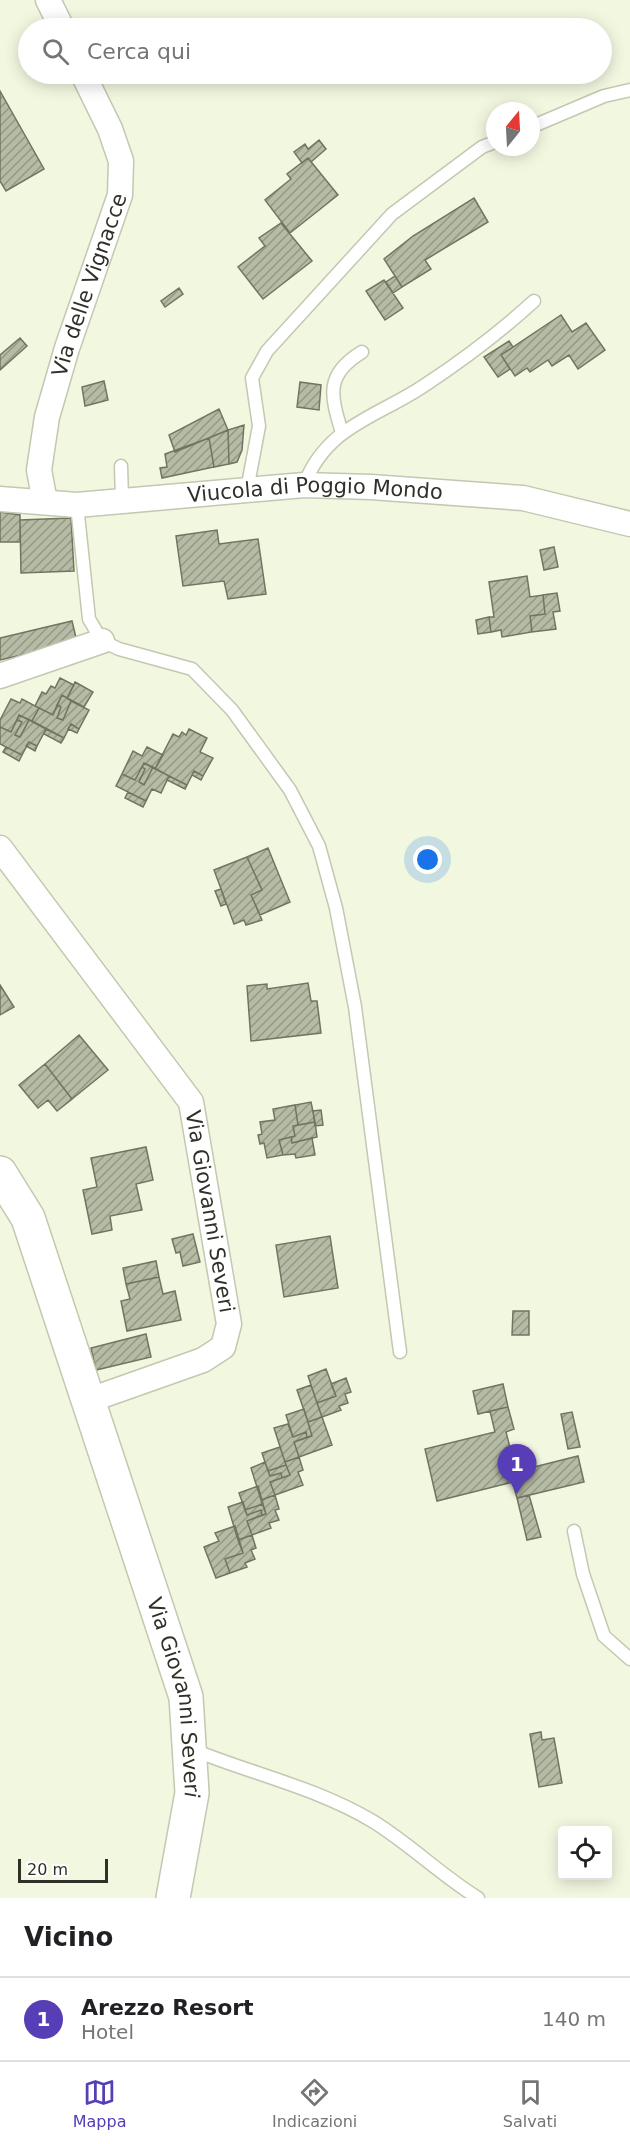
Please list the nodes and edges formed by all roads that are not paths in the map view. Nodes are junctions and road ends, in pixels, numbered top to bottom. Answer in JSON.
{"nodes":[{"id":1,"x":48,"y":0,"type":"edge"},
{"id":2,"x":57,"y":18,"type":"edge"},
{"id":3,"x":88,"y":84,"type":"edge"},
{"id":4,"x":630,"y":90,"type":"edge"},
{"id":5,"x":540,"y":123,"type":"edge"},
{"id":6,"x":486,"y":145,"type":"edge"},
{"id":7,"x":534,"y":301,"type":"dead end"},
{"id":8,"x":362,"y":352,"type":"dead end"},
{"id":9,"x":342,"y":433,"type":"junction"},
{"id":10,"x":121,"y":466,"type":"dead end"},
{"id":11,"x":304,"y":485,"type":"junction"},
{"id":12,"x":247,"y":490,"type":"junction"},
{"id":13,"x":0,"y":500,"type":"edge"},
{"id":14,"x":122,"y":500,"type":"junction"},
{"id":15,"x":45,"y":502,"type":"junction"},
{"id":16,"x":77,"y":505,"type":"junction"},
{"id":17,"x":630,"y":524,"type":"edge"},
{"id":18,"x":102,"y":640,"type":"junction"},
{"id":19,"x":0,"y":676,"type":"edge"},
{"id":20,"x":0,"y":848,"type":"edge"},
{"id":21,"x":0,"y":1173,"type":"edge"},
{"id":22,"x":400,"y":1352,"type":"dead end"},
{"id":23,"x":87,"y":1401,"type":"junction"},
{"id":24,"x":574,"y":1531,"type":"dead end"},
{"id":25,"x":630,"y":1659,"type":"edge"},
{"id":26,"x":190,"y":1749,"type":"junction"},
{"id":27,"x":173,"y":1898,"type":"edge"},
{"id":28,"x":478,"y":1898,"type":"edge"}],
"edges":[{"from":1,"to":2,"type":"street"},
{"from":3,"to":15,"type":"street","name":"Via delle Vignacce"},
{"from":4,"to":5,"type":"lane"},
{"from":6,"to":12,"type":"lane"},
{"from":7,"to":9,"type":"lane"},
{"from":8,"to":9,"type":"lane"},
{"from":9,"to":11,"type":"lane"},
{"from":10,"to":14,"type":"lane"},
{"from":11,"to":12,"type":"street","name":"Viucola di Poggio Mondo"},
{"from":11,"to":17,"type":"street","name":"Viucola di Poggio Mondo"},
{"from":12,"to":14,"type":"street","name":"Viucola di Poggio Mondo"},
{"from":13,"to":15,"type":"street","name":"Viucola di Poggio Mondo"},
{"from":14,"to":16,"type":"street","name":"Viucola di Poggio Mondo"},
{"from":15,"to":16,"type":"street","name":"Viucola di Poggio Mondo"},
{"from":16,"to":18,"type":"lane"},
{"from":18,"to":19,"type":"street"},
{"from":18,"to":22,"type":"lane"},
{"from":20,"to":23,"type":"street","name":"Via Giovanni Severi"},
{"from":21,"to":23,"type":"street","name":"Via Giovanni Severi"},
{"from":23,"to":26,"type":"street","name":"Via Giovanni Severi"},
{"from":24,"to":25,"type":"lane"},
{"from":26,"to":27,"type":"street","name":"Via Giovanni Severi"},
{"from":26,"to":28,"type":"lane"}]}
